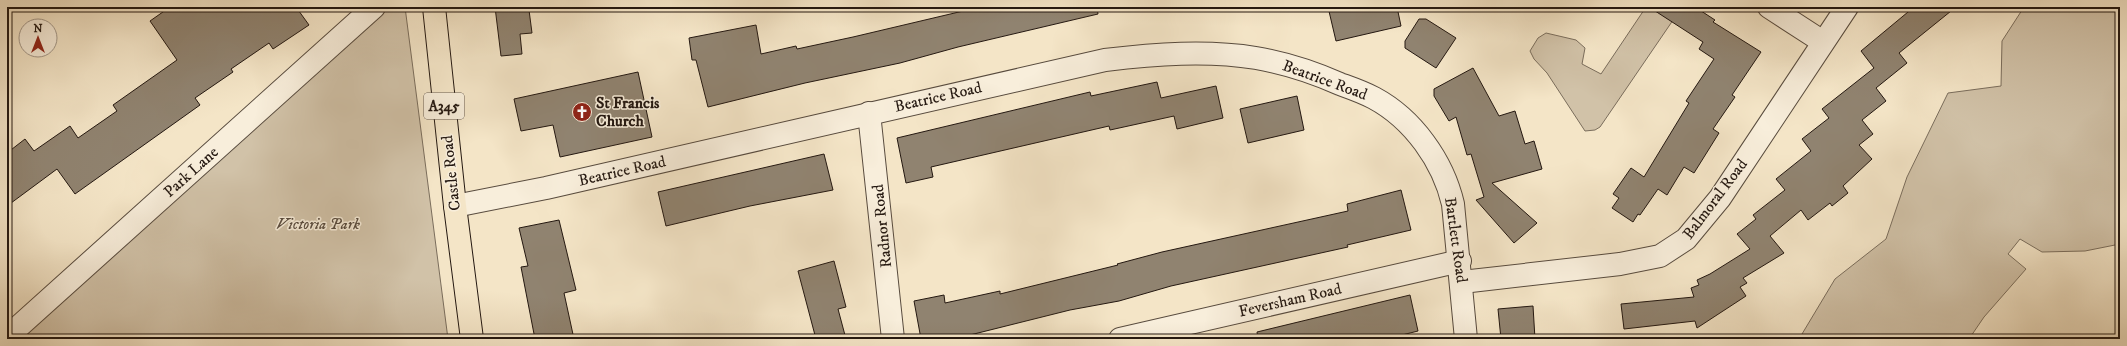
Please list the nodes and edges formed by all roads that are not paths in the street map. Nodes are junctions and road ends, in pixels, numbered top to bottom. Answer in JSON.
{"nodes":[{"id":1,"x":374,"y":7,"type":"edge"},
{"id":2,"x":434,"y":7,"type":"edge"},
{"id":3,"x":1769,"y":7,"type":"edge"},
{"id":4,"x":1846,"y":7,"type":"edge"},
{"id":5,"x":1823,"y":42,"type":"junction"},
{"id":6,"x":869,"y":113,"type":"junction"},
{"id":7,"x":1411,"y":127,"type":"joint"},
{"id":8,"x":455,"y":206,"type":"junction"},
{"id":9,"x":1461,"y":271,"type":"junction"},
{"id":10,"x":7,"y":337,"type":"edge"},
{"id":11,"x":472,"y":339,"type":"edge"},
{"id":12,"x":893,"y":339,"type":"edge"},
{"id":13,"x":1120,"y":339,"type":"edge"},
{"id":14,"x":1466,"y":339,"type":"edge"}],
"edges":[{"from":1,"to":10,"type":"street","name":"Park Lane"},
{"from":2,"to":8,"type":"main road","name":"Castle Road","number":"A345"},
{"from":3,"to":5,"type":"street"},
{"from":4,"to":5,"type":"street","name":"Balmoral Road"},
{"from":5,"to":9,"type":"street","name":"Balmoral Road"},
{"from":6,"to":7,"type":"street","name":"Beatrice Road"},
{"from":6,"to":8,"type":"street","name":"Beatrice Road"},
{"from":6,"to":12,"type":"street","name":"Radnor Road"},
{"from":7,"to":9,"type":"street","name":"Bartlett Road"},
{"from":8,"to":11,"type":"main road","name":"Castle Road","number":"A345"},
{"from":9,"to":13,"type":"street","name":"Feversham Road"},
{"from":9,"to":14,"type":"street","name":"Bartlett Road"}]}
